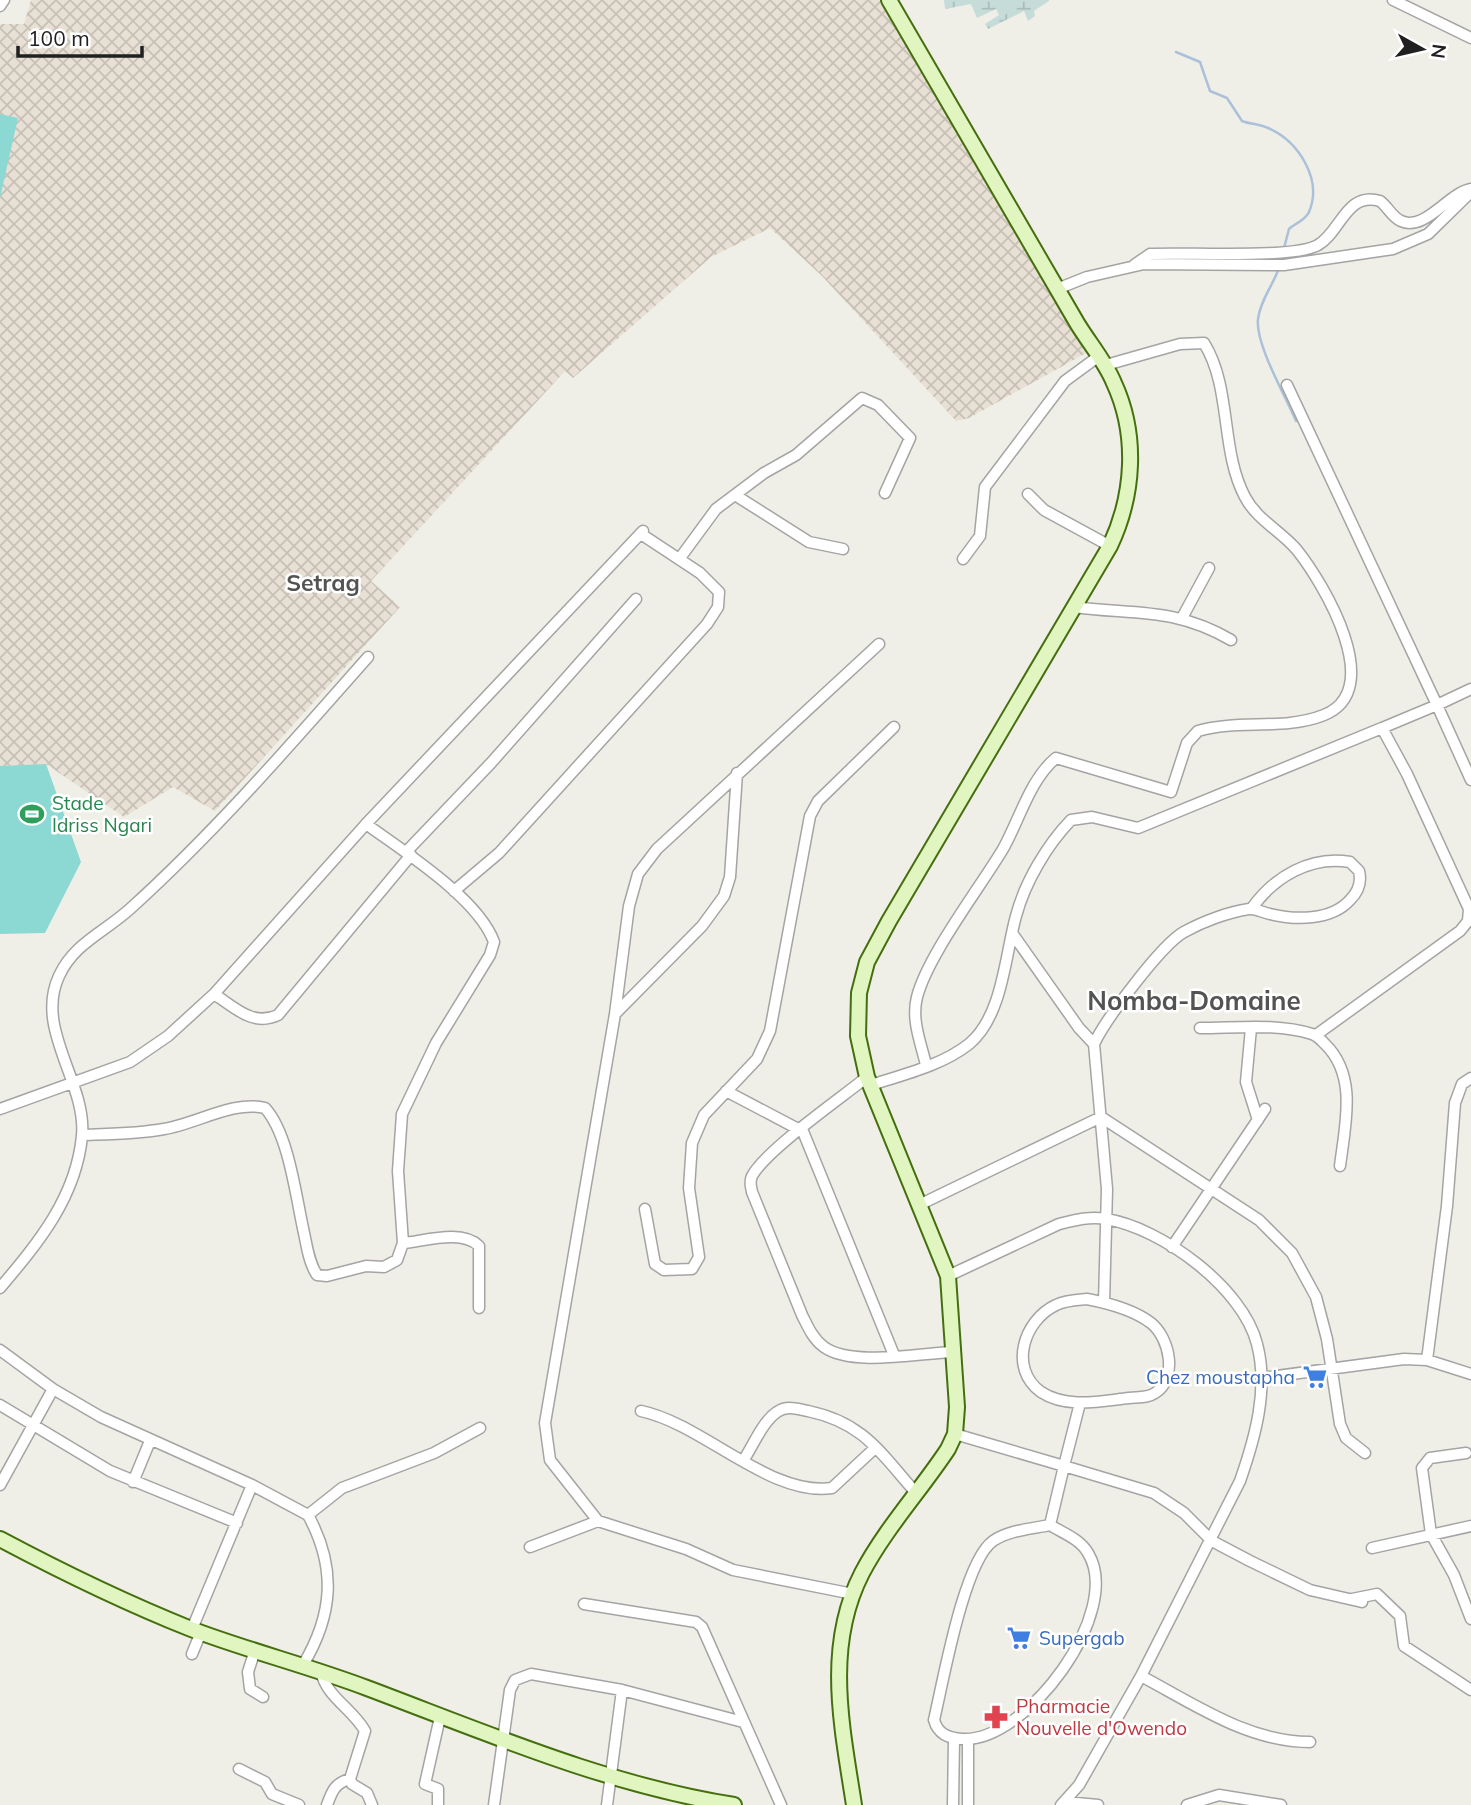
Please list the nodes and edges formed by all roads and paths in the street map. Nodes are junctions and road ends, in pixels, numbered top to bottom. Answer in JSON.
{"nodes":[{"id":1,"x":4,"y":0,"type":"edge"},
{"id":2,"x":889,"y":0,"type":"edge"},
{"id":3,"x":1393,"y":0,"type":"edge"},
{"id":4,"x":0,"y":6,"type":"edge"},
{"id":5,"x":1471,"y":37,"type":"edge"},
{"id":6,"x":1471,"y":190,"type":"edge"},
{"id":7,"x":1133,"y":265,"type":"junction"},
{"id":8,"x":1057,"y":289,"type":"junction"},
{"id":9,"x":1102,"y":361,"type":"junction"},
{"id":10,"x":1287,"y":385,"type":"dead end"},
{"id":11,"x":884,"y":493,"type":"dead end"},
{"id":12,"x":1028,"y":494,"type":"dead end"},
{"id":13,"x":735,"y":495,"type":"junction"},
{"id":14,"x":1110,"y":545,"type":"junction"},
{"id":15,"x":843,"y":549,"type":"dead end"},
{"id":16,"x":680,"y":558,"type":"junction"},
{"id":17,"x":963,"y":559,"type":"dead end"},
{"id":18,"x":1209,"y":568,"type":"dead end"},
{"id":19,"x":636,"y":599,"type":"dead end"},
{"id":20,"x":1073,"y":607,"type":"junction"},
{"id":21,"x":1182,"y":618,"type":"junction"},
{"id":22,"x":1231,"y":640,"type":"dead end"},
{"id":23,"x":879,"y":644,"type":"dead end"},
{"id":24,"x":368,"y":657,"type":"dead end"},
{"id":25,"x":1471,"y":689,"type":"edge"},
{"id":26,"x":1437,"y":705,"type":"junction"},
{"id":27,"x":894,"y":727,"type":"dead end"},
{"id":28,"x":1382,"y":728,"type":"junction"},
{"id":29,"x":737,"y":773,"type":"junction"},
{"id":30,"x":1471,"y":780,"type":"edge"},
{"id":31,"x":366,"y":824,"type":"junction"},
{"id":32,"x":408,"y":853,"type":"junction"},
{"id":33,"x":454,"y":891,"type":"junction"},
{"id":34,"x":1252,"y":908,"type":"junction"},
{"id":35,"x":1012,"y":933,"type":"junction"},
{"id":36,"x":214,"y":994,"type":"junction"},
{"id":37,"x":615,"y":1014,"type":"junction"},
{"id":38,"x":1200,"y":1028,"type":"dead end"},
{"id":39,"x":1251,"y":1028,"type":"junction"},
{"id":40,"x":1316,"y":1035,"type":"junction"},
{"id":41,"x":1094,"y":1044,"type":"junction"},
{"id":42,"x":926,"y":1065,"type":"junction"},
{"id":43,"x":1471,"y":1079,"type":"edge"},
{"id":44,"x":869,"y":1081,"type":"junction"},
{"id":45,"x":73,"y":1084,"type":"junction"},
{"id":46,"x":726,"y":1091,"type":"junction"},
{"id":47,"x":0,"y":1109,"type":"edge"},
{"id":48,"x":1265,"y":1109,"type":"dead end"},
{"id":49,"x":1101,"y":1117,"type":"junction"},
{"id":50,"x":1258,"y":1120,"type":"junction"},
{"id":51,"x":801,"y":1129,"type":"junction"},
{"id":52,"x":82,"y":1135,"type":"junction"},
{"id":53,"x":1340,"y":1166,"type":"dead end"},
{"id":54,"x":1211,"y":1188,"type":"junction"},
{"id":55,"x":922,"y":1204,"type":"junction"},
{"id":56,"x":645,"y":1209,"type":"dead end"},
{"id":57,"x":1108,"y":1219,"type":"junction"},
{"id":58,"x":403,"y":1243,"type":"junction"},
{"id":59,"x":1172,"y":1247,"type":"junction"},
{"id":60,"x":948,"y":1276,"type":"junction"},
{"id":61,"x":0,"y":1288,"type":"edge"},
{"id":62,"x":1104,"y":1303,"type":"junction"},
{"id":63,"x":480,"y":1308,"type":"dead end"},
{"id":64,"x":0,"y":1350,"type":"edge"},
{"id":65,"x":953,"y":1352,"type":"junction"},
{"id":66,"x":894,"y":1355,"type":"junction"},
{"id":67,"x":1427,"y":1360,"type":"junction"},
{"id":68,"x":1331,"y":1368,"type":"junction"},
{"id":69,"x":1471,"y":1374,"type":"edge"},
{"id":70,"x":1262,"y":1378,"type":"junction"},
{"id":71,"x":53,"y":1389,"type":"junction"},
{"id":72,"x":1080,"y":1403,"type":"junction"},
{"id":73,"x":0,"y":1405,"type":"edge"},
{"id":74,"x":641,"y":1411,"type":"dead end"},
{"id":75,"x":33,"y":1426,"type":"junction"},
{"id":76,"x":480,"y":1428,"type":"dead end"},
{"id":77,"x":955,"y":1434,"type":"junction"},
{"id":78,"x":150,"y":1441,"type":"junction"},
{"id":79,"x":876,"y":1448,"type":"junction"},
{"id":80,"x":1365,"y":1453,"type":"dead end"},
{"id":81,"x":1466,"y":1453,"type":"dead end"},
{"id":82,"x":743,"y":1461,"type":"junction"},
{"id":83,"x":1064,"y":1466,"type":"junction"},
{"id":84,"x":133,"y":1482,"type":"junction"},
{"id":85,"x":0,"y":1485,"type":"edge"},
{"id":86,"x":252,"y":1485,"type":"junction"},
{"id":87,"x":917,"y":1494,"type":"junction"},
{"id":88,"x":308,"y":1515,"type":"junction"},
{"id":89,"x":598,"y":1521,"type":"junction"},
{"id":90,"x":237,"y":1523,"type":"junction"},
{"id":91,"x":1050,"y":1525,"type":"junction"},
{"id":92,"x":1471,"y":1526,"type":"edge"},
{"id":93,"x":1432,"y":1534,"type":"junction"},
{"id":94,"x":0,"y":1539,"type":"edge"},
{"id":95,"x":1212,"y":1541,"type":"junction"},
{"id":96,"x":530,"y":1548,"type":"dead end"},
{"id":97,"x":1372,"y":1548,"type":"dead end"},
{"id":98,"x":853,"y":1594,"type":"junction"},
{"id":99,"x":584,"y":1604,"type":"dead end"},
{"id":100,"x":1471,"y":1619,"type":"edge"},
{"id":101,"x":196,"y":1631,"type":"junction"},
{"id":102,"x":256,"y":1650,"type":"junction"},
{"id":103,"x":192,"y":1654,"type":"dead end"},
{"id":104,"x":303,"y":1665,"type":"junction"},
{"id":105,"x":321,"y":1671,"type":"junction"},
{"id":106,"x":1141,"y":1676,"type":"junction"},
{"id":107,"x":622,"y":1690,"type":"junction"},
{"id":108,"x":1471,"y":1690,"type":"edge"},
{"id":109,"x":263,"y":1697,"type":"dead end"},
{"id":110,"x":440,"y":1717,"type":"junction"},
{"id":111,"x":743,"y":1722,"type":"junction"},
{"id":112,"x":501,"y":1738,"type":"junction"},
{"id":113,"x":954,"y":1739,"type":"junction"},
{"id":114,"x":968,"y":1740,"type":"junction"},
{"id":115,"x":1310,"y":1742,"type":"dead end"},
{"id":116,"x":239,"y":1769,"type":"dead end"},
{"id":117,"x":611,"y":1776,"type":"junction"},
{"id":118,"x":350,"y":1779,"type":"junction"},
{"id":119,"x":1063,"y":1803,"type":"edge"},
{"id":120,"x":299,"y":1805,"type":"edge"},
{"id":121,"x":327,"y":1805,"type":"edge"},
{"id":122,"x":372,"y":1805,"type":"edge"},
{"id":123,"x":438,"y":1805,"type":"edge"},
{"id":124,"x":494,"y":1805,"type":"edge"},
{"id":125,"x":607,"y":1805,"type":"edge"},
{"id":126,"x":734,"y":1805,"type":"edge"},
{"id":127,"x":781,"y":1805,"type":"edge"},
{"id":128,"x":854,"y":1805,"type":"edge"},
{"id":129,"x":953,"y":1805,"type":"edge"},
{"id":130,"x":968,"y":1805,"type":"edge"},
{"id":131,"x":1098,"y":1805,"type":"edge"},
{"id":132,"x":1187,"y":1805,"type":"edge"},
{"id":133,"x":1281,"y":1805,"type":"edge"}],
"edges":[{"from":1,"to":4,"type":"street"},
{"from":2,"to":8,"type":"street"},
{"from":3,"to":5,"type":"street"},
{"from":6,"to":7,"type":"street"},
{"from":6,"to":7,"type":"street"},
{"from":7,"to":8,"type":"street"},
{"from":8,"to":9,"type":"street"},
{"from":9,"to":14,"type":"street"},
{"from":9,"to":17,"type":"street"},
{"from":9,"to":42,"type":"street"},
{"from":10,"to":26,"type":"street"},
{"from":11,"to":13,"type":"street"},
{"from":12,"to":14,"type":"street"},
{"from":13,"to":15,"type":"street"},
{"from":13,"to":16,"type":"street"},
{"from":14,"to":20,"type":"street"},
{"from":16,"to":31,"type":"street"},
{"from":16,"to":33,"type":"street"},
{"from":18,"to":21,"type":"street"},
{"from":19,"to":32,"type":"street"},
{"from":20,"to":21,"type":"street"},
{"from":20,"to":44,"type":"street"},
{"from":21,"to":22,"type":"street"},
{"from":23,"to":29,"type":"street"},
{"from":24,"to":45,"type":"street"},
{"from":25,"to":26,"type":"street"},
{"from":26,"to":28,"type":"street"},
{"from":26,"to":30,"type":"street"},
{"from":27,"to":46,"type":"street"},
{"from":28,"to":35,"type":"street"},
{"from":28,"to":40,"type":"street"},
{"from":29,"to":37,"type":"street"},
{"from":29,"to":37,"type":"street"},
{"from":31,"to":32,"type":"street"},
{"from":31,"to":36,"type":"street"},
{"from":32,"to":33,"type":"street"},
{"from":32,"to":36,"type":"street"},
{"from":33,"to":58,"type":"street"},
{"from":34,"to":34,"type":"street"},
{"from":34,"to":41,"type":"street"},
{"from":35,"to":41,"type":"street"},
{"from":35,"to":42,"type":"street"},
{"from":36,"to":45,"type":"street"},
{"from":37,"to":89,"type":"street"},
{"from":38,"to":39,"type":"street"},
{"from":39,"to":40,"type":"street"},
{"from":39,"to":50,"type":"street"},
{"from":40,"to":53,"type":"street"},
{"from":41,"to":49,"type":"street"},
{"from":42,"to":44,"type":"street"},
{"from":43,"to":67,"type":"street"},
{"from":44,"to":51,"type":"street"},
{"from":44,"to":55,"type":"street"},
{"from":45,"to":47,"type":"street"},
{"from":45,"to":52,"type":"street"},
{"from":46,"to":51,"type":"street"},
{"from":46,"to":56,"type":"street"},
{"from":48,"to":50,"type":"street"},
{"from":49,"to":54,"type":"street"},
{"from":49,"to":55,"type":"street"},
{"from":49,"to":57,"type":"street"},
{"from":50,"to":54,"type":"street"},
{"from":51,"to":66,"type":"street"},
{"from":51,"to":66,"type":"street"},
{"from":52,"to":58,"type":"street"},
{"from":52,"to":61,"type":"street"},
{"from":54,"to":59,"type":"street"},
{"from":54,"to":68,"type":"street"},
{"from":55,"to":60,"type":"street"},
{"from":57,"to":59,"type":"street"},
{"from":57,"to":60,"type":"street"},
{"from":57,"to":62,"type":"street"},
{"from":58,"to":63,"type":"street"},
{"from":59,"to":70,"type":"street"},
{"from":60,"to":65,"type":"street"},
{"from":62,"to":72,"type":"street"},
{"from":62,"to":72,"type":"street"},
{"from":64,"to":71,"type":"street"},
{"from":65,"to":66,"type":"street"},
{"from":65,"to":77,"type":"street"},
{"from":67,"to":68,"type":"street"},
{"from":67,"to":69,"type":"street"},
{"from":68,"to":70,"type":"street"},
{"from":68,"to":80,"type":"street"},
{"from":70,"to":95,"type":"street"},
{"from":71,"to":75,"type":"street"},
{"from":71,"to":78,"type":"street"},
{"from":72,"to":83,"type":"street"},
{"from":73,"to":75,"type":"street"},
{"from":74,"to":82,"type":"street"},
{"from":75,"to":84,"type":"street"},
{"from":75,"to":85,"type":"street"},
{"from":76,"to":88,"type":"street"},
{"from":77,"to":83,"type":"street"},
{"from":77,"to":87,"type":"street"},
{"from":78,"to":84,"type":"street"},
{"from":78,"to":86,"type":"street"},
{"from":79,"to":82,"type":"street"},
{"from":79,"to":82,"type":"street"},
{"from":79,"to":87,"type":"street"},
{"from":81,"to":93,"type":"street"},
{"from":83,"to":91,"type":"street"},
{"from":83,"to":95,"type":"street"},
{"from":84,"to":90,"type":"street"},
{"from":86,"to":88,"type":"street"},
{"from":86,"to":90,"type":"street"},
{"from":87,"to":98,"type":"street"},
{"from":88,"to":104,"type":"street"},
{"from":89,"to":96,"type":"street"},
{"from":89,"to":98,"type":"street"},
{"from":90,"to":101,"type":"street"},
{"from":91,"to":113,"type":"street"},
{"from":91,"to":114,"type":"street"},
{"from":92,"to":93,"type":"street"},
{"from":93,"to":97,"type":"street"},
{"from":93,"to":100,"type":"street"},
{"from":94,"to":101,"type":"street"},
{"from":95,"to":106,"type":"street"},
{"from":95,"to":108,"type":"street"},
{"from":98,"to":128,"type":"street"},
{"from":99,"to":111,"type":"street"},
{"from":101,"to":102,"type":"street"},
{"from":101,"to":103,"type":"street"},
{"from":102,"to":104,"type":"street"},
{"from":102,"to":109,"type":"street"},
{"from":104,"to":105,"type":"street"},
{"from":105,"to":110,"type":"street"},
{"from":105,"to":118,"type":"street"},
{"from":106,"to":115,"type":"street"},
{"from":106,"to":119,"type":"street"},
{"from":107,"to":111,"type":"street"},
{"from":107,"to":112,"type":"street"},
{"from":107,"to":117,"type":"street"},
{"from":110,"to":112,"type":"street"},
{"from":110,"to":123,"type":"street"},
{"from":111,"to":127,"type":"street"},
{"from":112,"to":117,"type":"street"},
{"from":112,"to":124,"type":"street"},
{"from":113,"to":114,"type":"street"},
{"from":113,"to":129,"type":"street"},
{"from":114,"to":130,"type":"street"},
{"from":116,"to":120,"type":"street"},
{"from":117,"to":125,"type":"street"},
{"from":117,"to":126,"type":"street"},
{"from":118,"to":121,"type":"street"},
{"from":118,"to":122,"type":"street"},
{"from":119,"to":131,"type":"street"},
{"from":132,"to":133,"type":"street"}]}
